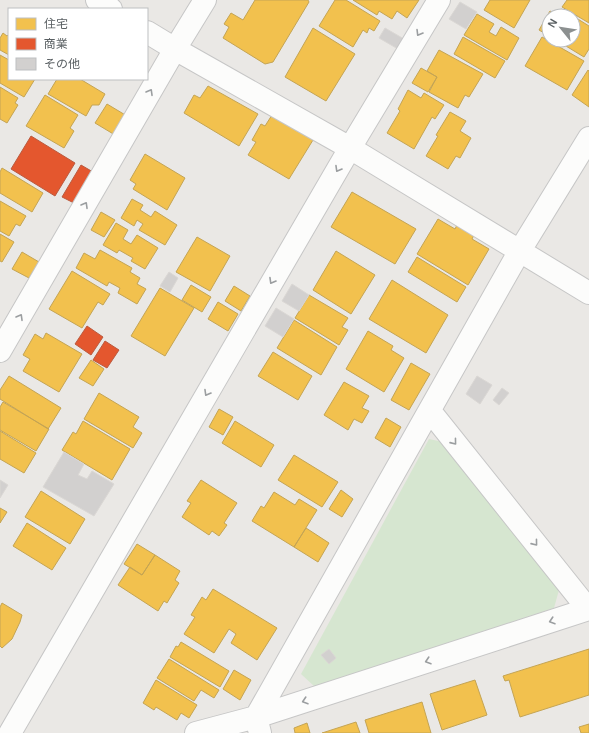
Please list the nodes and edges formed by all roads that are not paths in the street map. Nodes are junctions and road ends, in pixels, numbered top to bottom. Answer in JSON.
{"nodes":[{"id":1,"x":97,"y":0,"type":"edge"},
{"id":2,"x":205,"y":0,"type":"edge"},
{"id":3,"x":440,"y":0,"type":"edge"},
{"id":4,"x":109,"y":8,"type":"edge"},
{"id":5,"x":148,"y":33,"type":"edge"},
{"id":6,"x":175,"y":49,"type":"junction"},
{"id":7,"x":589,"y":138,"type":"edge"},
{"id":8,"x":350,"y":148,"type":"junction"},
{"id":9,"x":519,"y":252,"type":"junction"},
{"id":10,"x":589,"y":293,"type":"edge"},
{"id":11,"x":0,"y":351,"type":"edge"},
{"id":12,"x":430,"y":411,"type":"junction"},
{"id":13,"x":588,"y":609,"type":"edge"},
{"id":14,"x":258,"y":725,"type":"edge"},
{"id":15,"x":10,"y":733,"type":"edge"},
{"id":16,"x":196,"y":733,"type":"edge"}],
"edges":[{"from":1,"to":4,"type":"street"},
{"from":2,"to":6,"type":"street"},
{"from":3,"to":8,"type":"street","one_way":true},
{"from":5,"to":6,"type":"street"},
{"from":6,"to":8,"type":"street"},
{"from":11,"to":6,"type":"street","one_way":true},
{"from":7,"to":9,"type":"street"},
{"from":8,"to":9,"type":"street"},
{"from":8,"to":15,"type":"street","one_way":true},
{"from":9,"to":10,"type":"street"},
{"from":9,"to":12,"type":"street"},
{"from":12,"to":13,"type":"street","one_way":true},
{"from":12,"to":14,"type":"street"},
{"from":13,"to":14,"type":"street","one_way":true},
{"from":14,"to":16,"type":"street"}]}
